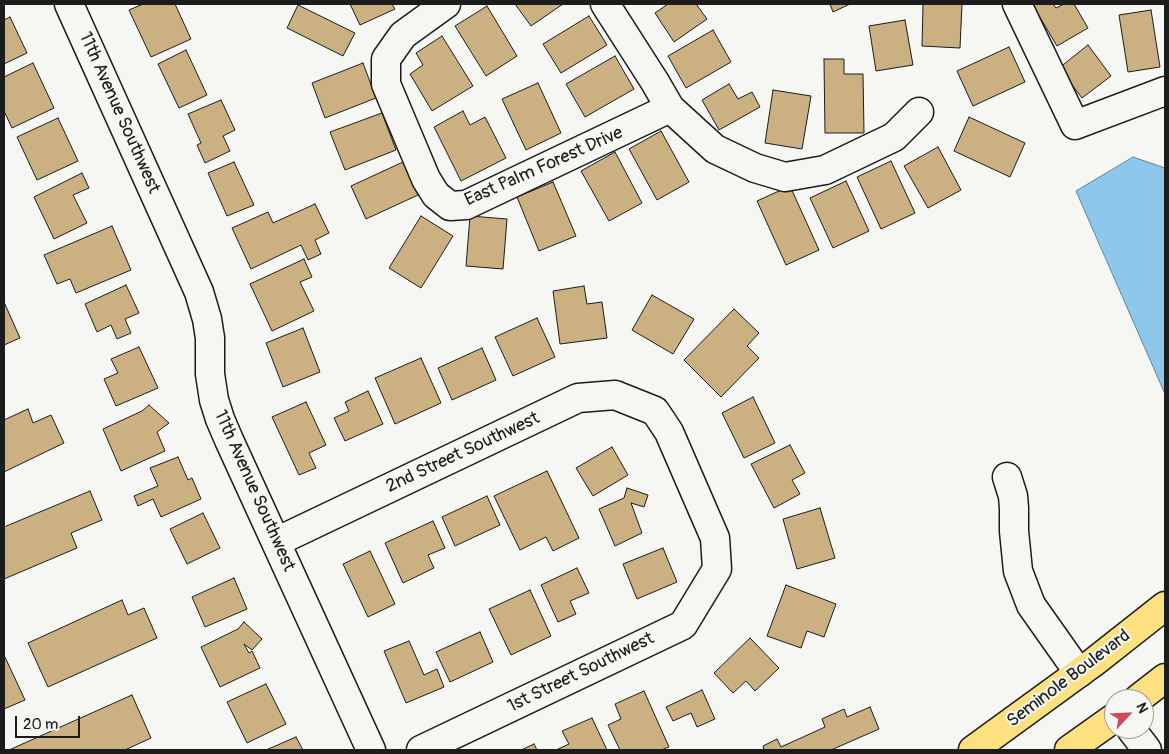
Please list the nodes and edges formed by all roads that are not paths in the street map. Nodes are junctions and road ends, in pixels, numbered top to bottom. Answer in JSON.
{"nodes":[{"id":1,"x":69,"y":4,"type":"edge"},
{"id":2,"x":446,"y":4,"type":"edge"},
{"id":3,"x":605,"y":4,"type":"edge"},
{"id":4,"x":1017,"y":4,"type":"edge"},
{"id":5,"x":1165,"y":91,"type":"edge"},
{"id":6,"x":670,"y":108,"type":"junction"},
{"id":7,"x":919,"y":112,"type":"dead end"},
{"id":8,"x":1007,"y":477,"type":"dead end"},
{"id":9,"x":276,"y":542,"type":"junction"},
{"id":10,"x":717,"y":569,"type":"joint"},
{"id":11,"x":1165,"y":606,"type":"edge"},
{"id":12,"x":1079,"y":673,"type":"junction"},
{"id":13,"x":1165,"y":678,"type":"edge"},
{"id":14,"x":1151,"y":689,"type":"edge"},
{"id":15,"x":1104,"y":725,"type":"edge"},
{"id":16,"x":1139,"y":739,"type":"edge"},
{"id":17,"x":371,"y":750,"type":"edge"},
{"id":18,"x":421,"y":750,"type":"edge"},
{"id":19,"x":973,"y":750,"type":"edge"},
{"id":20,"x":1069,"y":750,"type":"edge"},
{"id":21,"x":1147,"y":750,"type":"edge"}],
"edges":[{"from":1,"to":9,"type":"street","name":"11th Avenue Southwest"},
{"from":2,"to":6,"type":"street","name":"East Palm Forest Drive"},
{"from":3,"to":6,"type":"street"},
{"from":4,"to":5,"type":"street"},
{"from":6,"to":7,"type":"street"},
{"from":8,"to":12,"type":"street"},
{"from":9,"to":10,"type":"street","name":"2nd Street Southwest"},
{"from":9,"to":17,"type":"street","name":"11th Avenue Southwest"},
{"from":10,"to":18,"type":"street","name":"1st Street Southwest"},
{"from":11,"to":12,"type":"main road","name":"Seminole Boulevard"},
{"from":12,"to":19,"type":"main road","name":"Seminole Boulevard"},
{"from":13,"to":14,"type":"main road"},
{"from":15,"to":20,"type":"main road"},
{"from":16,"to":21,"type":"street"}]}
